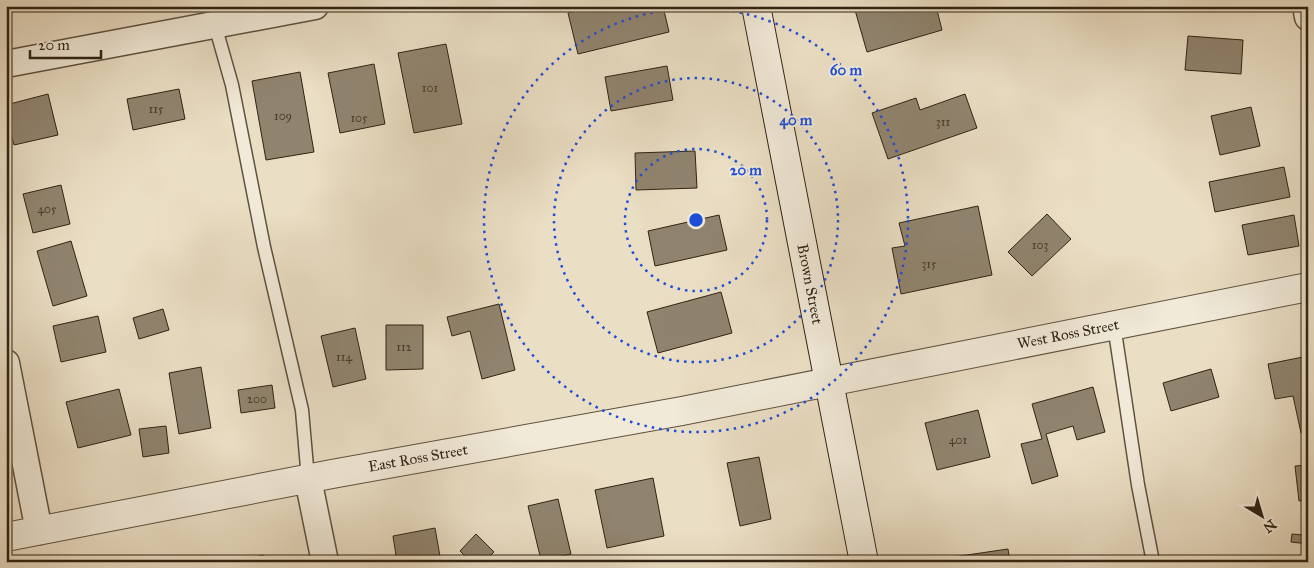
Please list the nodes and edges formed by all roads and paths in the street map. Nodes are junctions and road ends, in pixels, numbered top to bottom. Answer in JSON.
{"nodes":[{"id":1,"x":316,"y":6,"type":"edge"},
{"id":2,"x":756,"y":6,"type":"edge"},
{"id":3,"x":215,"y":25,"type":"junction"},
{"id":4,"x":6,"y":64,"type":"edge"},
{"id":5,"x":1308,"y":287,"type":"edge"},
{"id":6,"x":1114,"y":325,"type":"junction"},
{"id":7,"x":6,"y":363,"type":"edge"},
{"id":8,"x":829,"y":382,"type":"junction"},
{"id":9,"x":308,"y":479,"type":"junction"},
{"id":10,"x":39,"y":530,"type":"junction"},
{"id":11,"x":6,"y":537,"type":"edge"},
{"id":12,"x":325,"y":562,"type":"edge"},
{"id":13,"x":864,"y":562,"type":"edge"},
{"id":14,"x":1153,"y":562,"type":"edge"}],
"edges":[{"from":1,"to":3,"type":"street"},
{"from":2,"to":8,"type":"street","name":"Brown Street"},
{"from":3,"to":4,"type":"street"},
{"from":3,"to":9,"type":"lane"},
{"from":5,"to":6,"type":"street","name":"West Ross Street"},
{"from":6,"to":8,"type":"street","name":"West Ross Street"},
{"from":6,"to":14,"type":"lane"},
{"from":7,"to":10,"type":"street"},
{"from":8,"to":9,"type":"street","name":"East Ross Street"},
{"from":8,"to":13,"type":"street","name":"Brown Street"},
{"from":9,"to":10,"type":"street","name":"East Ross Street"},
{"from":9,"to":12,"type":"street"},
{"from":10,"to":11,"type":"street","name":"East Ross Street"}]}
